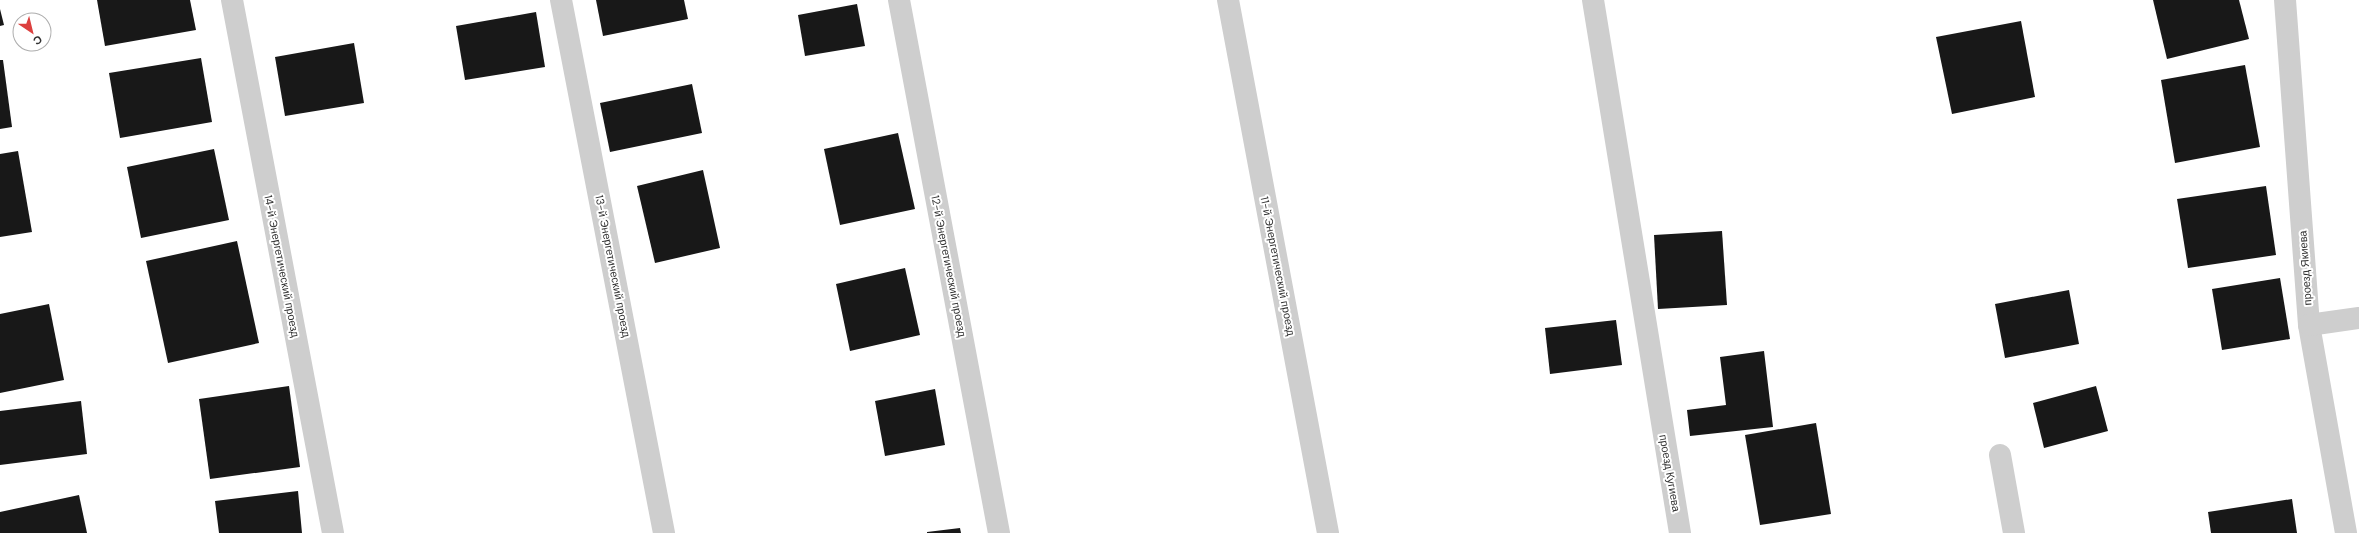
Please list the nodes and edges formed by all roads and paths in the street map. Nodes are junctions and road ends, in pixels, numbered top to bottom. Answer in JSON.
{"nodes":[{"id":1,"x":232,"y":0,"type":"edge"},
{"id":2,"x":561,"y":0,"type":"edge"},
{"id":3,"x":899,"y":0,"type":"edge"},
{"id":4,"x":1228,"y":0,"type":"edge"},
{"id":5,"x":1593,"y":0,"type":"edge"},
{"id":6,"x":2285,"y":0,"type":"edge"},
{"id":7,"x":2359,"y":318,"type":"edge"},
{"id":8,"x":2309,"y":325,"type":"junction"},
{"id":9,"x":2000,"y":456,"type":"dead end"},
{"id":10,"x":333,"y":533,"type":"edge"},
{"id":11,"x":664,"y":533,"type":"edge"},
{"id":12,"x":999,"y":533,"type":"edge"},
{"id":13,"x":1328,"y":533,"type":"edge"},
{"id":14,"x":1680,"y":533,"type":"edge"},
{"id":15,"x":2014,"y":533,"type":"edge"},
{"id":16,"x":2346,"y":533,"type":"edge"}],
"edges":[{"from":1,"to":10,"type":"street","name":"14-й Энергетический проезд"},
{"from":2,"to":11,"type":"street","name":"13-й Энергетический проезд"},
{"from":3,"to":12,"type":"street","name":"12-й Энергетический проезд"},
{"from":4,"to":13,"type":"street","name":"11-й Энергетический проезд"},
{"from":5,"to":14,"type":"street","name":"проезд Кугиева"},
{"from":6,"to":8,"type":"street","name":"проезд Якиева"},
{"from":7,"to":8,"type":"street"},
{"from":8,"to":16,"type":"street","name":"проезд Якиева"},
{"from":9,"to":15,"type":"street"}]}
